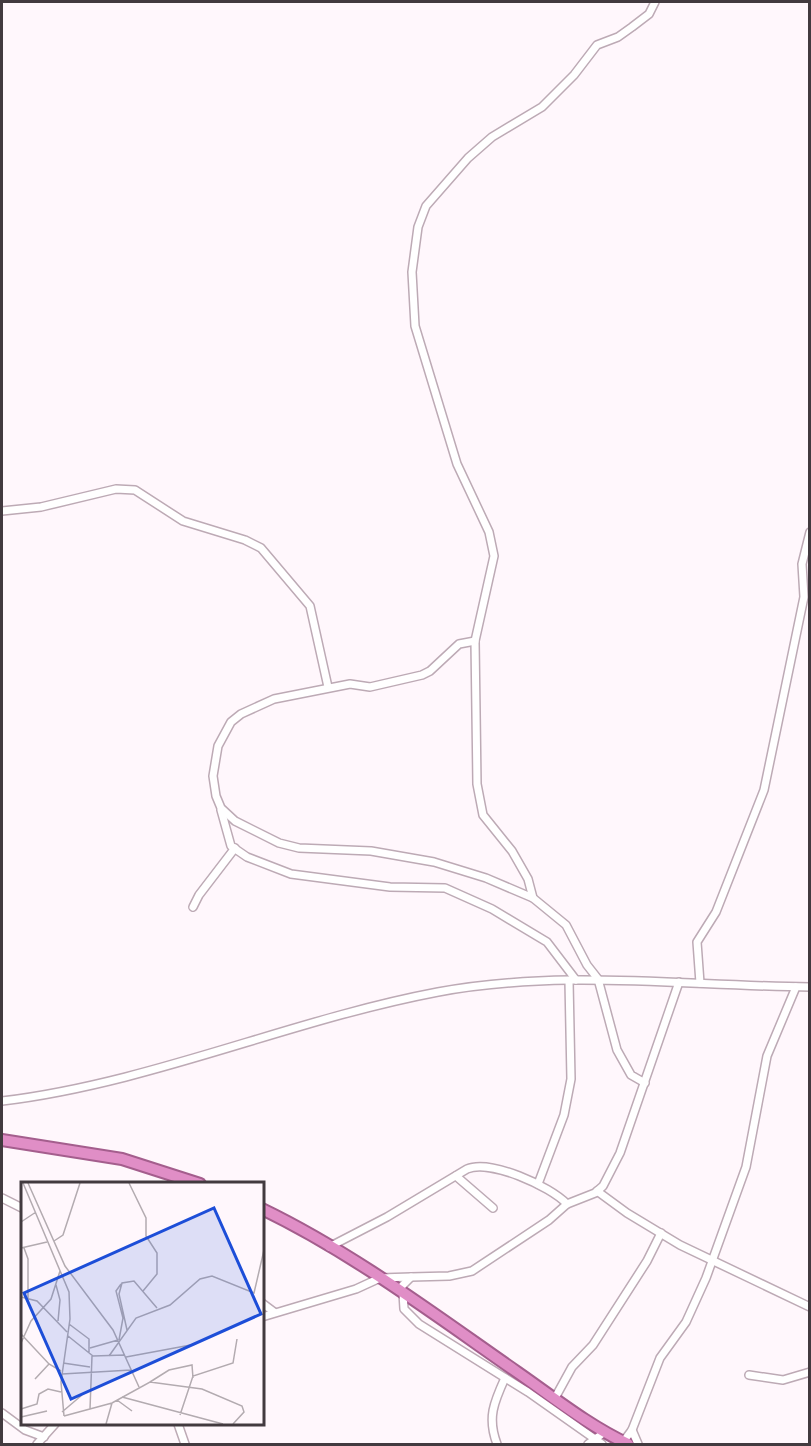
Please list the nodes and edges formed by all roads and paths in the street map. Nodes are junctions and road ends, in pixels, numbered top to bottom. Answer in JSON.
{"nodes":[{"id":1,"x":655,"y":2,"type":"edge"},
{"id":2,"x":2,"y":511,"type":"edge"},
{"id":3,"x":810,"y":532,"type":"edge"},
{"id":4,"x":475,"y":641,"type":"junction"},
{"id":5,"x":328,"y":687,"type":"junction"},
{"id":6,"x":221,"y":808,"type":"junction"},
{"id":7,"x":235,"y":848,"type":"junction"},
{"id":8,"x":533,"y":898,"type":"junction"},
{"id":9,"x":193,"y":907,"type":"dead end"},
{"id":10,"x":598,"y":980,"type":"junction"},
{"id":11,"x":573,"y":981,"type":"junction"},
{"id":12,"x":679,"y":982,"type":"junction"},
{"id":13,"x":700,"y":983,"type":"junction"},
{"id":14,"x":796,"y":987,"type":"junction"},
{"id":15,"x":810,"y":987,"type":"edge"},
{"id":16,"x":645,"y":1083,"type":"junction"},
{"id":17,"x":2,"y":1101,"type":"edge"},
{"id":18,"x":2,"y":1140,"type":"edge"},
{"id":19,"x":456,"y":1176,"type":"junction"},
{"id":20,"x":194,"y":1182,"type":"edge"},
{"id":21,"x":537,"y":1184,"type":"junction"},
{"id":22,"x":597,"y":1191,"type":"junction"},
{"id":23,"x":2,"y":1198,"type":"edge"},
{"id":24,"x":567,"y":1204,"type":"junction"},
{"id":25,"x":21,"y":1208,"type":"edge"},
{"id":26,"x":493,"y":1208,"type":"dead end"},
{"id":27,"x":264,"y":1210,"type":"edge"},
{"id":28,"x":661,"y":1233,"type":"junction"},
{"id":29,"x":347,"y":1239,"type":"junction"},
{"id":30,"x":329,"y":1247,"type":"junction"},
{"id":31,"x":348,"y":1258,"type":"junction"},
{"id":32,"x":711,"y":1261,"type":"junction"},
{"id":33,"x":411,"y":1277,"type":"junction"},
{"id":34,"x":381,"y":1278,"type":"junction"},
{"id":35,"x":401,"y":1292,"type":"junction"},
{"id":36,"x":264,"y":1304,"type":"edge"},
{"id":37,"x":810,"y":1307,"type":"edge"},
{"id":38,"x":274,"y":1312,"type":"junction"},
{"id":39,"x":264,"y":1316,"type":"edge"},
{"id":40,"x":810,"y":1372,"type":"edge"},
{"id":41,"x":749,"y":1375,"type":"dead end"},
{"id":42,"x":505,"y":1378,"type":"junction"},
{"id":43,"x":555,"y":1398,"type":"junction"},
{"id":44,"x":2,"y":1413,"type":"edge"},
{"id":45,"x":54,"y":1425,"type":"edge"},
{"id":46,"x":178,"y":1425,"type":"edge"},
{"id":47,"x":632,"y":1430,"type":"junction"},
{"id":48,"x":605,"y":1432,"type":"junction"},
{"id":49,"x":44,"y":1437,"type":"junction"},
{"id":50,"x":590,"y":1442,"type":"edge"},
{"id":51,"x":626,"y":1443,"type":"edge"},
{"id":52,"x":37,"y":1444,"type":"edge"},
{"id":53,"x":185,"y":1444,"type":"edge"},
{"id":54,"x":497,"y":1444,"type":"edge"},
{"id":55,"x":602,"y":1444,"type":"edge"},
{"id":56,"x":638,"y":1444,"type":"edge"}],
"edges":[{"from":1,"to":4,"type":"street"},
{"from":2,"to":5,"type":"street"},
{"from":3,"to":13,"type":"street"},
{"from":4,"to":5,"type":"street"},
{"from":4,"to":8,"type":"street"},
{"from":5,"to":6,"type":"street"},
{"from":6,"to":7,"type":"street"},
{"from":6,"to":8,"type":"street"},
{"from":7,"to":9,"type":"street"},
{"from":7,"to":11,"type":"street"},
{"from":8,"to":10,"type":"street"},
{"from":10,"to":11,"type":"street"},
{"from":10,"to":12,"type":"street"},
{"from":10,"to":16,"type":"street"},
{"from":11,"to":17,"type":"street"},
{"from":11,"to":21,"type":"street"},
{"from":12,"to":13,"type":"street"},
{"from":12,"to":16,"type":"street"},
{"from":13,"to":14,"type":"street"},
{"from":14,"to":15,"type":"street"},
{"from":14,"to":32,"type":"street"},
{"from":16,"to":22,"type":"street"},
{"from":18,"to":20,"type":"highway"},
{"from":19,"to":21,"type":"street"},
{"from":19,"to":26,"type":"street"},
{"from":19,"to":29,"type":"street"},
{"from":21,"to":24,"type":"street"},
{"from":22,"to":24,"type":"street"},
{"from":22,"to":28,"type":"street"},
{"from":23,"to":25,"type":"street"},
{"from":24,"to":33,"type":"street"},
{"from":27,"to":30,"type":"highway"},
{"from":28,"to":32,"type":"street"},
{"from":28,"to":43,"type":"street"},
{"from":29,"to":30,"type":"street"},
{"from":29,"to":31,"type":"street"},
{"from":30,"to":31,"type":"highway"},
{"from":31,"to":34,"type":"highway"},
{"from":32,"to":37,"type":"street"},
{"from":32,"to":47,"type":"street"},
{"from":33,"to":34,"type":"street"},
{"from":33,"to":35,"type":"street"},
{"from":34,"to":35,"type":"highway"},
{"from":34,"to":38,"type":"street"},
{"from":35,"to":42,"type":"street"},
{"from":35,"to":43,"type":"highway"},
{"from":36,"to":38,"type":"street"},
{"from":38,"to":39,"type":"street"},
{"from":40,"to":41,"type":"street"},
{"from":42,"to":50,"type":"street"},
{"from":42,"to":54,"type":"street"},
{"from":43,"to":48,"type":"highway"},
{"from":44,"to":49,"type":"street"},
{"from":45,"to":49,"type":"street"},
{"from":46,"to":53,"type":"street"},
{"from":47,"to":51,"type":"street"},
{"from":47,"to":56,"type":"street"},
{"from":48,"to":50,"type":"street"},
{"from":48,"to":51,"type":"highway"},
{"from":49,"to":52,"type":"street"},
{"from":50,"to":55,"type":"street"}]}
